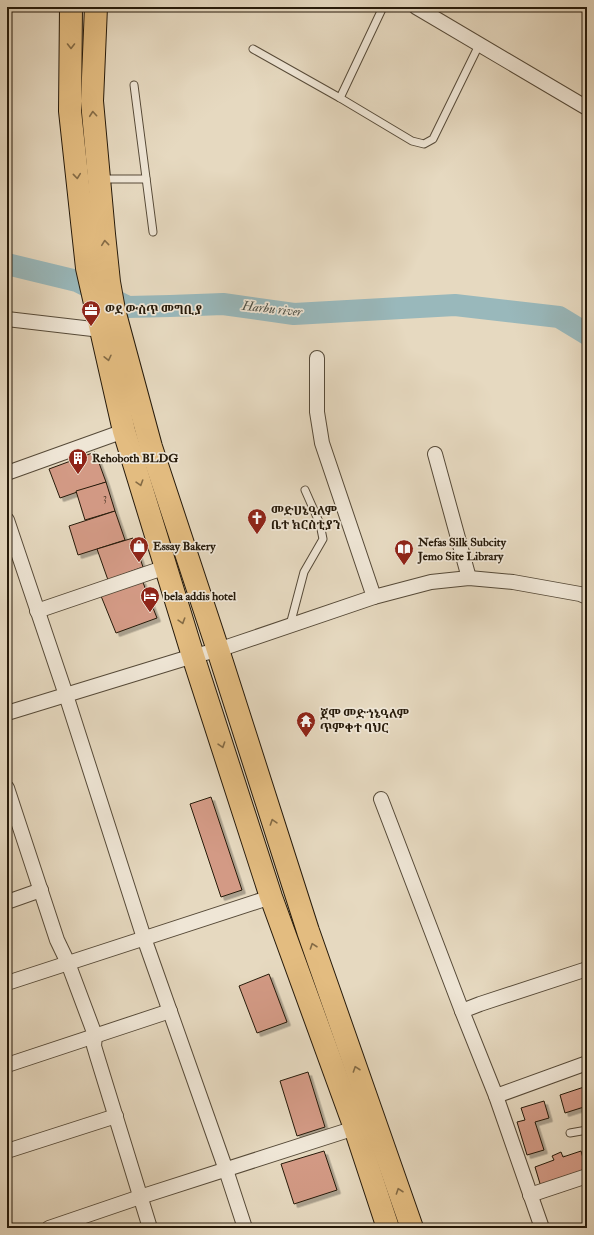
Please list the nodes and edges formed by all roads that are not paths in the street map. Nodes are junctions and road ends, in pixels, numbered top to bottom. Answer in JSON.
{"nodes":[{"id":1,"x":71,"y":7,"type":"edge"},
{"id":2,"x":96,"y":7,"type":"edge"},
{"id":3,"x":383,"y":7,"type":"edge"},
{"id":4,"x":416,"y":7,"type":"edge"},
{"id":5,"x":479,"y":44,"type":"junction"},
{"id":6,"x":253,"y":49,"type":"dead end"},
{"id":7,"x":134,"y":85,"type":"dead end"},
{"id":8,"x":340,"y":98,"type":"junction"},
{"id":9,"x":587,"y":108,"type":"edge"},
{"id":10,"x":98,"y":178,"type":"junction"},
{"id":11,"x":146,"y":179,"type":"junction"},
{"id":12,"x":153,"y":232,"type":"dead end"},
{"id":13,"x":101,"y":287,"type":"junction"},
{"id":14,"x":7,"y":319,"type":"edge"},
{"id":15,"x":112,"y":323,"type":"junction"},
{"id":16,"x":317,"y":358,"type":"dead end"},
{"id":17,"x":124,"y":431,"type":"junction"},
{"id":18,"x":435,"y":454,"type":"dead end"},
{"id":19,"x":7,"y":473,"type":"edge"},
{"id":20,"x":305,"y":490,"type":"dead end"},
{"id":21,"x":7,"y":520,"type":"edge"},
{"id":22,"x":166,"y":567,"type":"junction"},
{"id":23,"x":469,"y":578,"type":"junction"},
{"id":24,"x":374,"y":597,"type":"junction"},
{"id":25,"x":587,"y":597,"type":"edge"},
{"id":26,"x":37,"y":611,"type":"junction"},
{"id":27,"x":290,"y":625,"type":"junction"},
{"id":28,"x":218,"y":650,"type":"junction"},
{"id":29,"x":193,"y":656,"type":"junction"},
{"id":30,"x":66,"y":694,"type":"junction"},
{"id":31,"x":7,"y":713,"type":"edge"},
{"id":32,"x":7,"y":788,"type":"edge"},
{"id":33,"x":380,"y":799,"type":"dead end"},
{"id":34,"x":41,"y":890,"type":"junction"},
{"id":35,"x":270,"y":897,"type":"junction"},
{"id":36,"x":7,"y":902,"type":"edge"},
{"id":37,"x":144,"y":938,"type":"junction"},
{"id":38,"x":68,"y":963,"type":"junction"},
{"id":39,"x":587,"y":969,"type":"edge"},
{"id":40,"x":7,"y":983,"type":"edge"},
{"id":41,"x":170,"y":1011,"type":"junction"},
{"id":42,"x":462,"y":1011,"type":"junction"},
{"id":43,"x":95,"y":1036,"type":"junction"},
{"id":44,"x":587,"y":1063,"type":"edge"},
{"id":45,"x":7,"y":1065,"type":"edge"},
{"id":46,"x":496,"y":1096,"type":"junction"},
{"id":47,"x":116,"y":1116,"type":"junction"},
{"id":48,"x":355,"y":1128,"type":"junction"},
{"id":49,"x":587,"y":1130,"type":"edge"},
{"id":50,"x":570,"y":1133,"type":"dead end"},
{"id":51,"x":7,"y":1151,"type":"edge"},
{"id":52,"x":226,"y":1170,"type":"junction"},
{"id":53,"x":587,"y":1176,"type":"edge"},
{"id":54,"x":530,"y":1195,"type":"junction"},
{"id":55,"x":140,"y":1197,"type":"junction"},
{"id":56,"x":49,"y":1228,"type":"edge"},
{"id":57,"x":150,"y":1228,"type":"edge"},
{"id":58,"x":245,"y":1228,"type":"edge"},
{"id":59,"x":388,"y":1228,"type":"edge"},
{"id":60,"x":412,"y":1228,"type":"edge"},
{"id":61,"x":542,"y":1228,"type":"edge"}],
"edges":[{"from":1,"to":13,"type":"main road","one_way":true},
{"from":10,"to":2,"type":"main road","one_way":true},
{"from":3,"to":8,"type":"lane"},
{"from":4,"to":5,"type":"street"},
{"from":5,"to":8,"type":"lane"},
{"from":5,"to":9,"type":"street"},
{"from":6,"to":8,"type":"lane"},
{"from":7,"to":11,"type":"lane"},
{"from":10,"to":11,"type":"lane"},
{"from":13,"to":10,"type":"main road","one_way":true},
{"from":11,"to":12,"type":"lane"},
{"from":13,"to":15,"type":"main road"},
{"from":14,"to":15,"type":"street"},
{"from":15,"to":17,"type":"main road","one_way":true},
{"from":15,"to":28,"type":"main road"},
{"from":16,"to":24,"type":"street"},
{"from":17,"to":19,"type":"street"},
{"from":17,"to":22,"type":"main road","one_way":true},
{"from":18,"to":23,"type":"street"},
{"from":20,"to":27,"type":"lane"},
{"from":21,"to":26,"type":"street"},
{"from":22,"to":26,"type":"street"},
{"from":22,"to":29,"type":"main road","one_way":true},
{"from":23,"to":24,"type":"street"},
{"from":23,"to":25,"type":"street"},
{"from":24,"to":27,"type":"street"},
{"from":26,"to":30,"type":"street"},
{"from":27,"to":28,"type":"street"},
{"from":28,"to":29,"type":"street"},
{"from":60,"to":28,"type":"main road","one_way":true},
{"from":29,"to":30,"type":"street"},
{"from":29,"to":35,"type":"main road","one_way":true},
{"from":30,"to":31,"type":"street"},
{"from":30,"to":37,"type":"street"},
{"from":32,"to":34,"type":"street"},
{"from":33,"to":42,"type":"street"},
{"from":34,"to":36,"type":"street"},
{"from":34,"to":38,"type":"street"},
{"from":35,"to":37,"type":"street"},
{"from":35,"to":48,"type":"main road"},
{"from":37,"to":38,"type":"street"},
{"from":37,"to":41,"type":"street"},
{"from":38,"to":40,"type":"street"},
{"from":38,"to":43,"type":"street"},
{"from":39,"to":42,"type":"street"},
{"from":41,"to":43,"type":"street"},
{"from":41,"to":52,"type":"street"},
{"from":42,"to":46,"type":"street"},
{"from":43,"to":45,"type":"street"},
{"from":43,"to":47,"type":"street"},
{"from":44,"to":46,"type":"street"},
{"from":46,"to":54,"type":"street"},
{"from":47,"to":51,"type":"street"},
{"from":47,"to":55,"type":"street"},
{"from":48,"to":52,"type":"street"},
{"from":48,"to":59,"type":"main road"},
{"from":49,"to":50,"type":"lane"},
{"from":52,"to":55,"type":"street"},
{"from":52,"to":58,"type":"street"},
{"from":53,"to":54,"type":"street"},
{"from":54,"to":61,"type":"street"},
{"from":55,"to":56,"type":"street"},
{"from":55,"to":57,"type":"street"}]}
